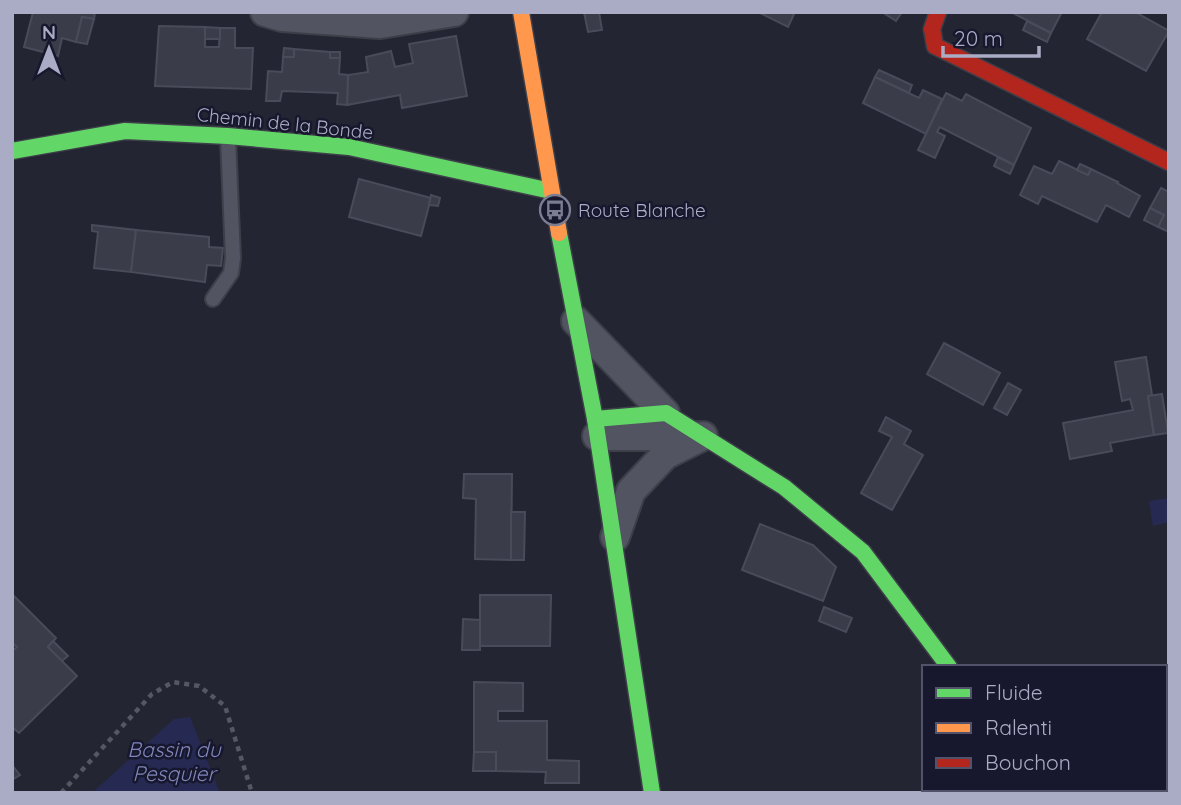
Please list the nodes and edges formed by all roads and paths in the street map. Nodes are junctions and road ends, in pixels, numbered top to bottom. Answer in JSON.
{"nodes":[{"id":1,"x":265,"y":12,"type":"edge"},
{"id":2,"x":454,"y":12,"type":"edge"},
{"id":3,"x":521,"y":12,"type":"edge"},
{"id":4,"x":937,"y":12,"type":"edge"},
{"id":5,"x":228,"y":136,"type":"junction"},
{"id":6,"x":12,"y":151,"type":"edge"},
{"id":7,"x":1169,"y":162,"type":"edge"},
{"id":8,"x":551,"y":191,"type":"junction"},
{"id":9,"x":213,"y":299,"type":"dead end"},
{"id":10,"x":576,"y":321,"type":"junction"},
{"id":11,"x":665,"y":414,"type":"junction"},
{"id":12,"x":596,"y":428,"type":"junction"},
{"id":13,"x":703,"y":436,"type":"junction"},
{"id":14,"x":613,"y":542,"type":"junction"},
{"id":15,"x":948,"y":665,"type":"edge"},
{"id":16,"x":61,"y":793,"type":"edge"},
{"id":17,"x":252,"y":793,"type":"edge"},
{"id":18,"x":652,"y":793,"type":"edge"}],
"edges":[{"from":1,"to":2,"type":"street"},
{"from":3,"to":8,"type":"street"},
{"from":4,"to":7,"type":"street"},
{"from":5,"to":6,"type":"street","name":"Chemin de la Bonde"},
{"from":5,"to":8,"type":"street","name":"Chemin de la Bonde"},
{"from":5,"to":9,"type":"lane"},
{"from":8,"to":10,"type":"street"},
{"from":10,"to":11,"type":"street"},
{"from":10,"to":12,"type":"street"},
{"from":11,"to":12,"type":"street"},
{"from":11,"to":13,"type":"street"},
{"from":12,"to":13,"type":"street"},
{"from":12,"to":14,"type":"street"},
{"from":13,"to":14,"type":"street"},
{"from":13,"to":15,"type":"street"},
{"from":14,"to":18,"type":"street"},
{"from":16,"to":17,"type":"path"}]}
